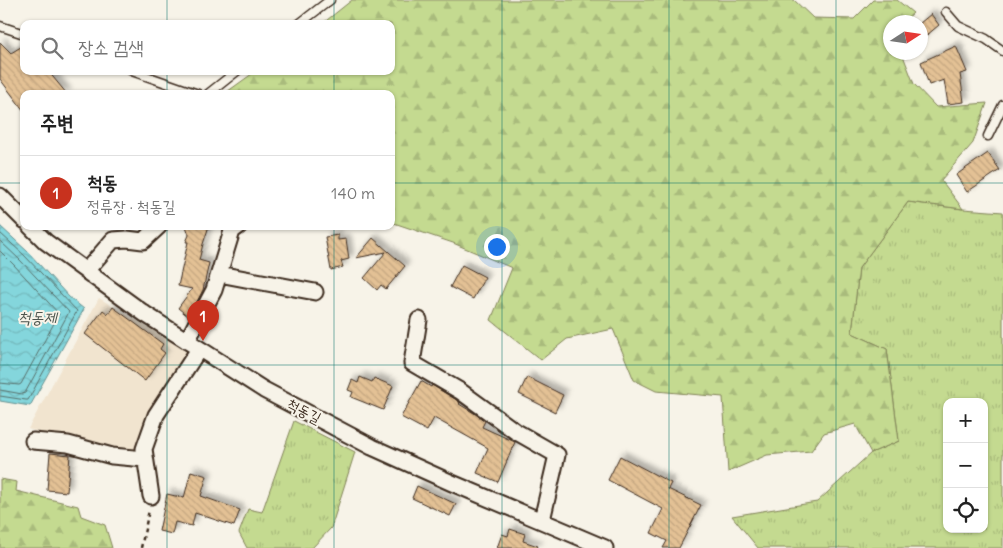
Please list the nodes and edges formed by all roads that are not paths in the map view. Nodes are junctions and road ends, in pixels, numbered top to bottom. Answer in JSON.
{"nodes":[{"id":1,"x":330,"y":0,"type":"edge"},
{"id":2,"x":946,"y":12,"type":"dead end"},
{"id":3,"x":304,"y":20,"type":"edge"},
{"id":4,"x":0,"y":26,"type":"edge"},
{"id":5,"x":20,"y":33,"type":"edge"},
{"id":6,"x":1003,"y":51,"type":"edge"},
{"id":7,"x":143,"y":75,"type":"edge"},
{"id":8,"x":232,"y":75,"type":"edge"},
{"id":9,"x":187,"y":90,"type":"edge"},
{"id":10,"x":213,"y":90,"type":"edge"},
{"id":11,"x":1003,"y":105,"type":"edge"},
{"id":12,"x":988,"y":136,"type":"dead end"},
{"id":13,"x":0,"y":196,"type":"edge"},
{"id":14,"x":20,"y":216,"type":"edge"},
{"id":15,"x":34,"y":230,"type":"edge"},
{"id":16,"x":155,"y":230,"type":"edge"},
{"id":17,"x":233,"y":230,"type":"edge"},
{"id":18,"x":86,"y":271,"type":"junction"},
{"id":19,"x":219,"y":274,"type":"junction"},
{"id":20,"x":315,"y":292,"type":"dead end"},
{"id":21,"x":419,"y":320,"type":"dead end"},
{"id":22,"x":193,"y":345,"type":"junction"},
{"id":23,"x":33,"y":441,"type":"dead end"},
{"id":24,"x":145,"y":458,"type":"junction"},
{"id":25,"x":151,"y":496,"type":"road end"},
{"id":26,"x":542,"y":520,"type":"junction"},
{"id":27,"x":606,"y":548,"type":"edge"}],
"edges":[{"from":1,"to":3,"type":"lane"},
{"from":2,"to":6,"type":"lane"},
{"from":4,"to":5,"type":"lane"},
{"from":7,"to":9,"type":"lane"},
{"from":8,"to":10,"type":"lane"},
{"from":11,"to":12,"type":"lane"},
{"from":13,"to":14,"type":"street"},
{"from":15,"to":18,"type":"street","name":"척동길"},
{"from":16,"to":18,"type":"street"},
{"from":17,"to":19,"type":"street"},
{"from":18,"to":22,"type":"street","name":"척동길"},
{"from":19,"to":20,"type":"street"},
{"from":19,"to":22,"type":"street"},
{"from":21,"to":26,"type":"street"},
{"from":22,"to":24,"type":"street"},
{"from":22,"to":26,"type":"street","name":"척동길"},
{"from":23,"to":24,"type":"street"},
{"from":24,"to":25,"type":"street"},
{"from":26,"to":27,"type":"street","name":"척동길"}]}
